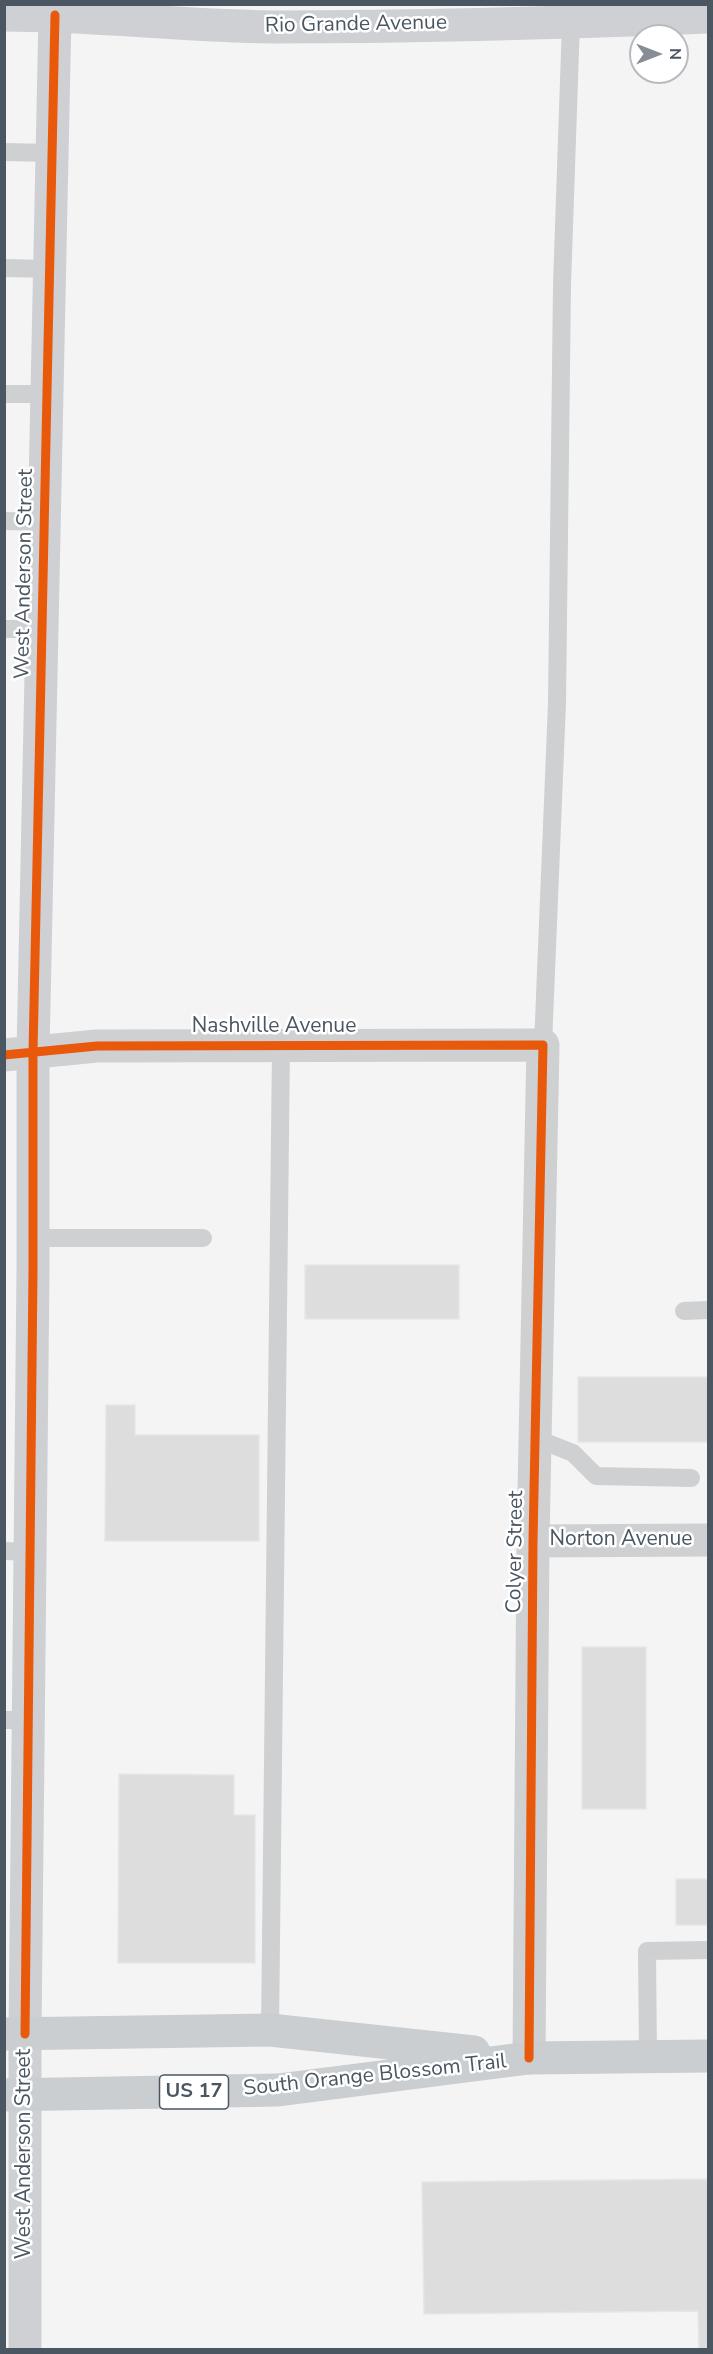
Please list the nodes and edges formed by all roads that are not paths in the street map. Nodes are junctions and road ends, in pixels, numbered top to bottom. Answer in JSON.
{"nodes":[{"id":1,"x":55,"y":10,"type":"edge"},
{"id":2,"x":4,"y":15,"type":"edge"},
{"id":3,"x":708,"y":17,"type":"edge"},
{"id":4,"x":571,"y":22,"type":"junction"},
{"id":5,"x":4,"y":152,"type":"edge"},
{"id":6,"x":52,"y":153,"type":"junction"},
{"id":7,"x":4,"y":268,"type":"edge"},
{"id":8,"x":49,"y":269,"type":"junction"},
{"id":9,"x":4,"y":394,"type":"edge"},
{"id":10,"x":46,"y":394,"type":"junction"},
{"id":11,"x":4,"y":521,"type":"edge"},
{"id":12,"x":44,"y":522,"type":"junction"},
{"id":13,"x":4,"y":629,"type":"edge"},
{"id":14,"x":42,"y":629,"type":"junction"},
{"id":15,"x":281,"y":1045,"type":"junction"},
{"id":16,"x":543,"y":1046,"type":"junction"},
{"id":17,"x":19,"y":1054,"type":"edge"},
{"id":18,"x":33,"y":1238,"type":"junction"},
{"id":19,"x":203,"y":1238,"type":"dead end"},
{"id":20,"x":708,"y":1310,"type":"edge"},
{"id":21,"x":684,"y":1311,"type":"dead end"},
{"id":22,"x":536,"y":1438,"type":"junction"},
{"id":23,"x":691,"y":1478,"type":"dead end"},
{"id":24,"x":708,"y":1540,"type":"edge"},
{"id":25,"x":533,"y":1541,"type":"junction"},
{"id":26,"x":17,"y":1552,"type":"edge"},
{"id":27,"x":16,"y":1720,"type":"edge"},
{"id":28,"x":16,"y":1848,"type":"edge"},
{"id":29,"x":708,"y":1950,"type":"edge"},
{"id":30,"x":270,"y":2030,"type":"junction"},
{"id":31,"x":15,"y":2034,"type":"edge"},
{"id":32,"x":648,"y":2056,"type":"junction"},
{"id":33,"x":708,"y":2056,"type":"edge"},
{"id":34,"x":529,"y":2058,"type":"junction"},
{"id":35,"x":15,"y":2095,"type":"edge"},
{"id":36,"x":25,"y":2349,"type":"edge"}],
"edges":[{"from":1,"to":2,"type":"street","name":"Rio Grande Avenue"},
{"from":1,"to":4,"type":"street","name":"Rio Grande Avenue"},
{"from":1,"to":6,"type":"street","name":"West Anderson Street"},
{"from":3,"to":4,"type":"street","name":"Rio Grande Avenue"},
{"from":4,"to":16,"type":"lane"},
{"from":5,"to":6,"type":"lane"},
{"from":6,"to":8,"type":"street","name":"West Anderson Street"},
{"from":7,"to":8,"type":"lane"},
{"from":8,"to":10,"type":"street","name":"West Anderson Street"},
{"from":9,"to":10,"type":"lane"},
{"from":10,"to":12,"type":"street","name":"West Anderson Street"},
{"from":11,"to":12,"type":"lane"},
{"from":12,"to":14,"type":"street","name":"West Anderson Street"},
{"from":13,"to":14,"type":"lane"},
{"from":14,"to":17,"type":"street","name":"West Anderson Street"},
{"from":15,"to":16,"type":"street","name":"Nashville Avenue"},
{"from":15,"to":17,"type":"street","name":"Nashville Avenue"},
{"from":15,"to":30,"type":"lane"},
{"from":16,"to":22,"type":"street","name":"Colyer Street"},
{"from":17,"to":18,"type":"street","name":"West Anderson Street"},
{"from":18,"to":19,"type":"lane"},
{"from":18,"to":26,"type":"street","name":"West Anderson Street"},
{"from":20,"to":21,"type":"lane"},
{"from":22,"to":23,"type":"lane"},
{"from":22,"to":25,"type":"street","name":"Colyer Street"},
{"from":24,"to":25,"type":"street","name":"Norton Avenue"},
{"from":25,"to":34,"type":"street","name":"Colyer Street"},
{"from":26,"to":27,"type":"street","name":"West Anderson Street"},
{"from":27,"to":28,"type":"street","name":"West Anderson Street"},
{"from":28,"to":31,"type":"street","name":"West Anderson Street"},
{"from":29,"to":32,"type":"lane"},
{"from":30,"to":31,"type":"main road","name":"South Orange Blossom Trail","number":"US 17"},
{"from":30,"to":34,"type":"main road","name":"South Orange Blossom Trail","number":"US 17"},
{"from":31,"to":35,"type":"street","name":"West Anderson Street"},
{"from":32,"to":33,"type":"main road","name":"South Orange Blossom Trail","number":"US 17"},
{"from":32,"to":34,"type":"main road","name":"South Orange Blossom Trail","number":"US 17"},
{"from":34,"to":35,"type":"main road","name":"South Orange Blossom Trail","number":"US 17"},
{"from":35,"to":36,"type":"street","name":"West Anderson Street"}]}
